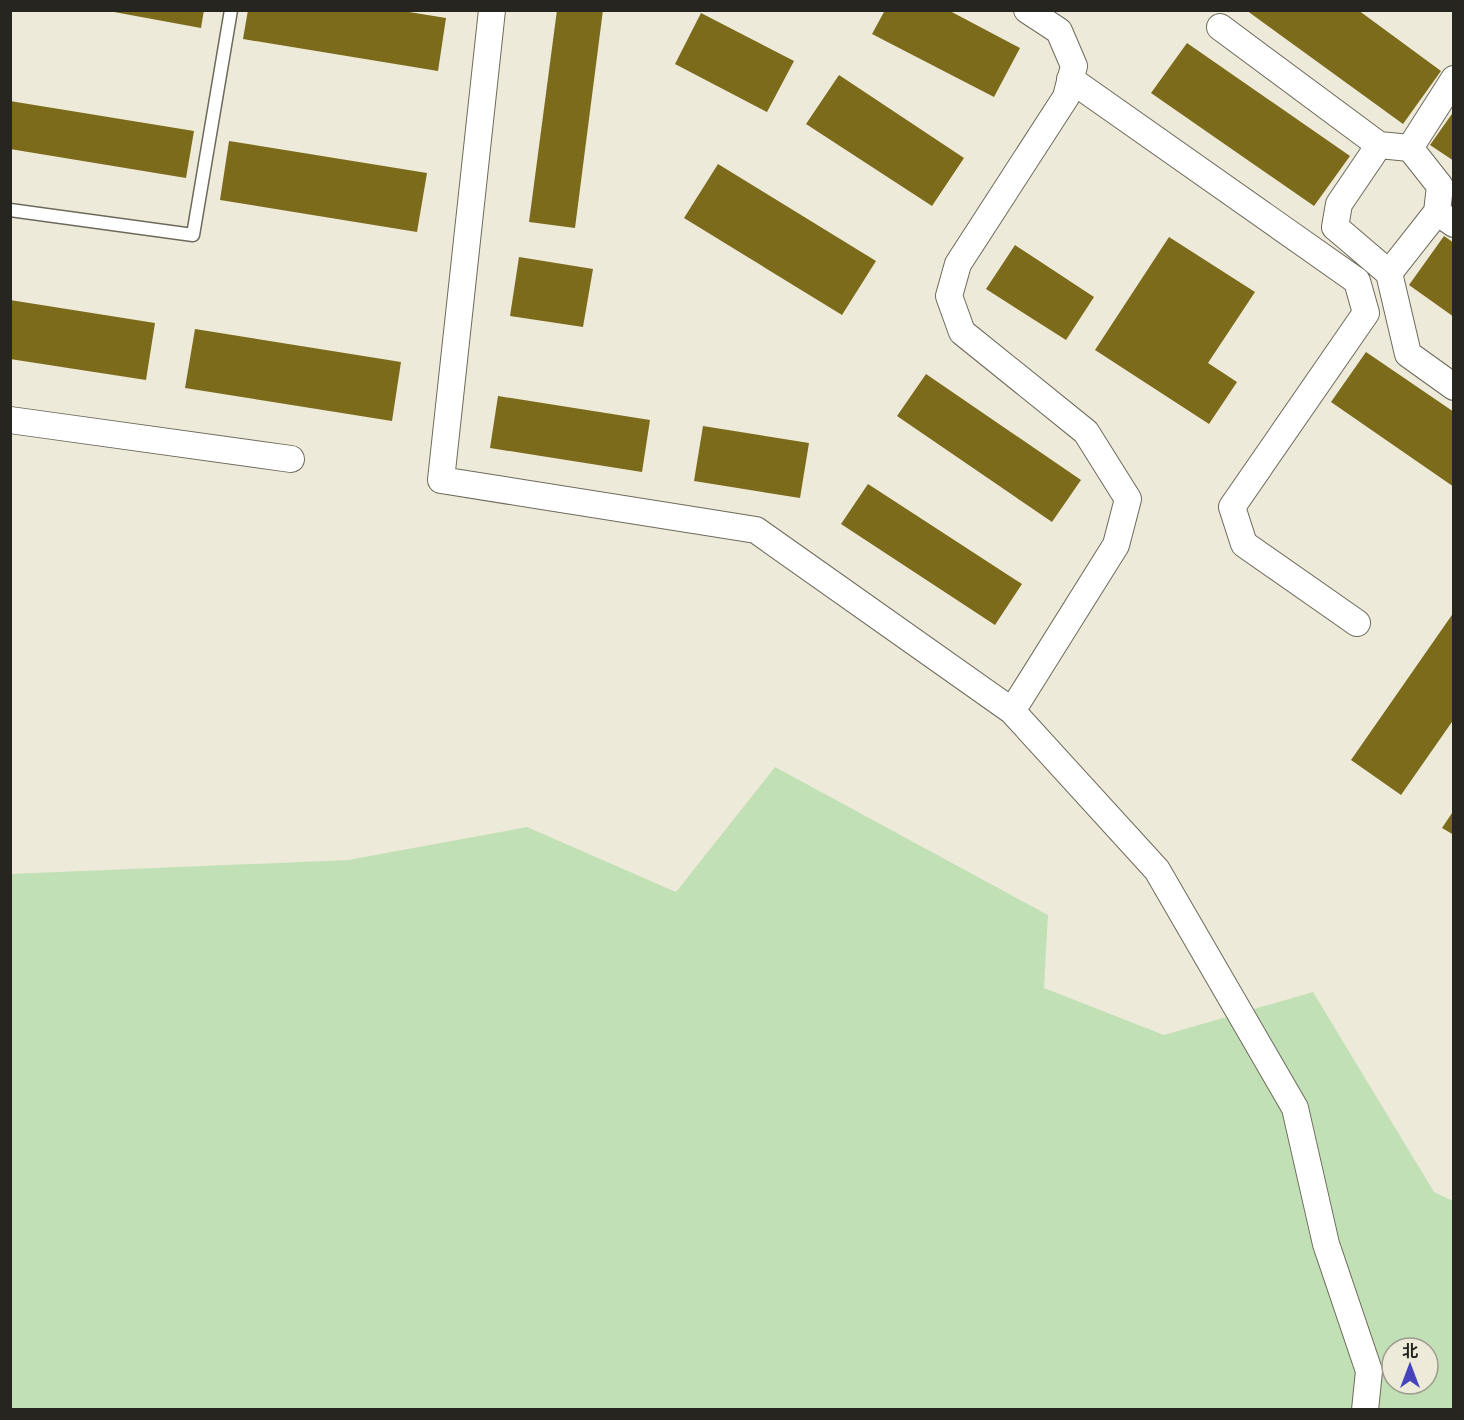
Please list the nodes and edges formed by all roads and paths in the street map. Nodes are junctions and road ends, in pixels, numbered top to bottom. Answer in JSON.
{"nodes":[{"id":1,"x":231,"y":10,"type":"edge"},
{"id":2,"x":492,"y":10,"type":"edge"},
{"id":3,"x":1027,"y":10,"type":"edge"},
{"id":4,"x":1220,"y":27,"type":"dead end"},
{"id":5,"x":1070,"y":79,"type":"junction"},
{"id":6,"x":1454,"y":79,"type":"edge"},
{"id":7,"x":1379,"y":146,"type":"junction"},
{"id":8,"x":1410,"y":148,"type":"junction"},
{"id":9,"x":10,"y":210,"type":"edge"},
{"id":10,"x":1445,"y":218,"type":"edge"},
{"id":11,"x":1389,"y":273,"type":"junction"},
{"id":12,"x":1454,"y":387,"type":"edge"},
{"id":13,"x":10,"y":420,"type":"edge"},
{"id":14,"x":291,"y":459,"type":"dead end"},
{"id":15,"x":1357,"y":623,"type":"dead end"},
{"id":16,"x":1012,"y":711,"type":"junction"},
{"id":17,"x":1365,"y":1410,"type":"edge"}],
"edges":[{"from":1,"to":9,"type":"lane"},
{"from":2,"to":16,"type":"street"},
{"from":3,"to":5,"type":"street"},
{"from":4,"to":7,"type":"street"},
{"from":5,"to":15,"type":"street"},
{"from":5,"to":16,"type":"street"},
{"from":6,"to":8,"type":"street"},
{"from":7,"to":8,"type":"street"},
{"from":7,"to":11,"type":"street"},
{"from":8,"to":10,"type":"street"},
{"from":10,"to":11,"type":"street"},
{"from":11,"to":12,"type":"street"},
{"from":13,"to":14,"type":"street"},
{"from":16,"to":17,"type":"street"}]}
